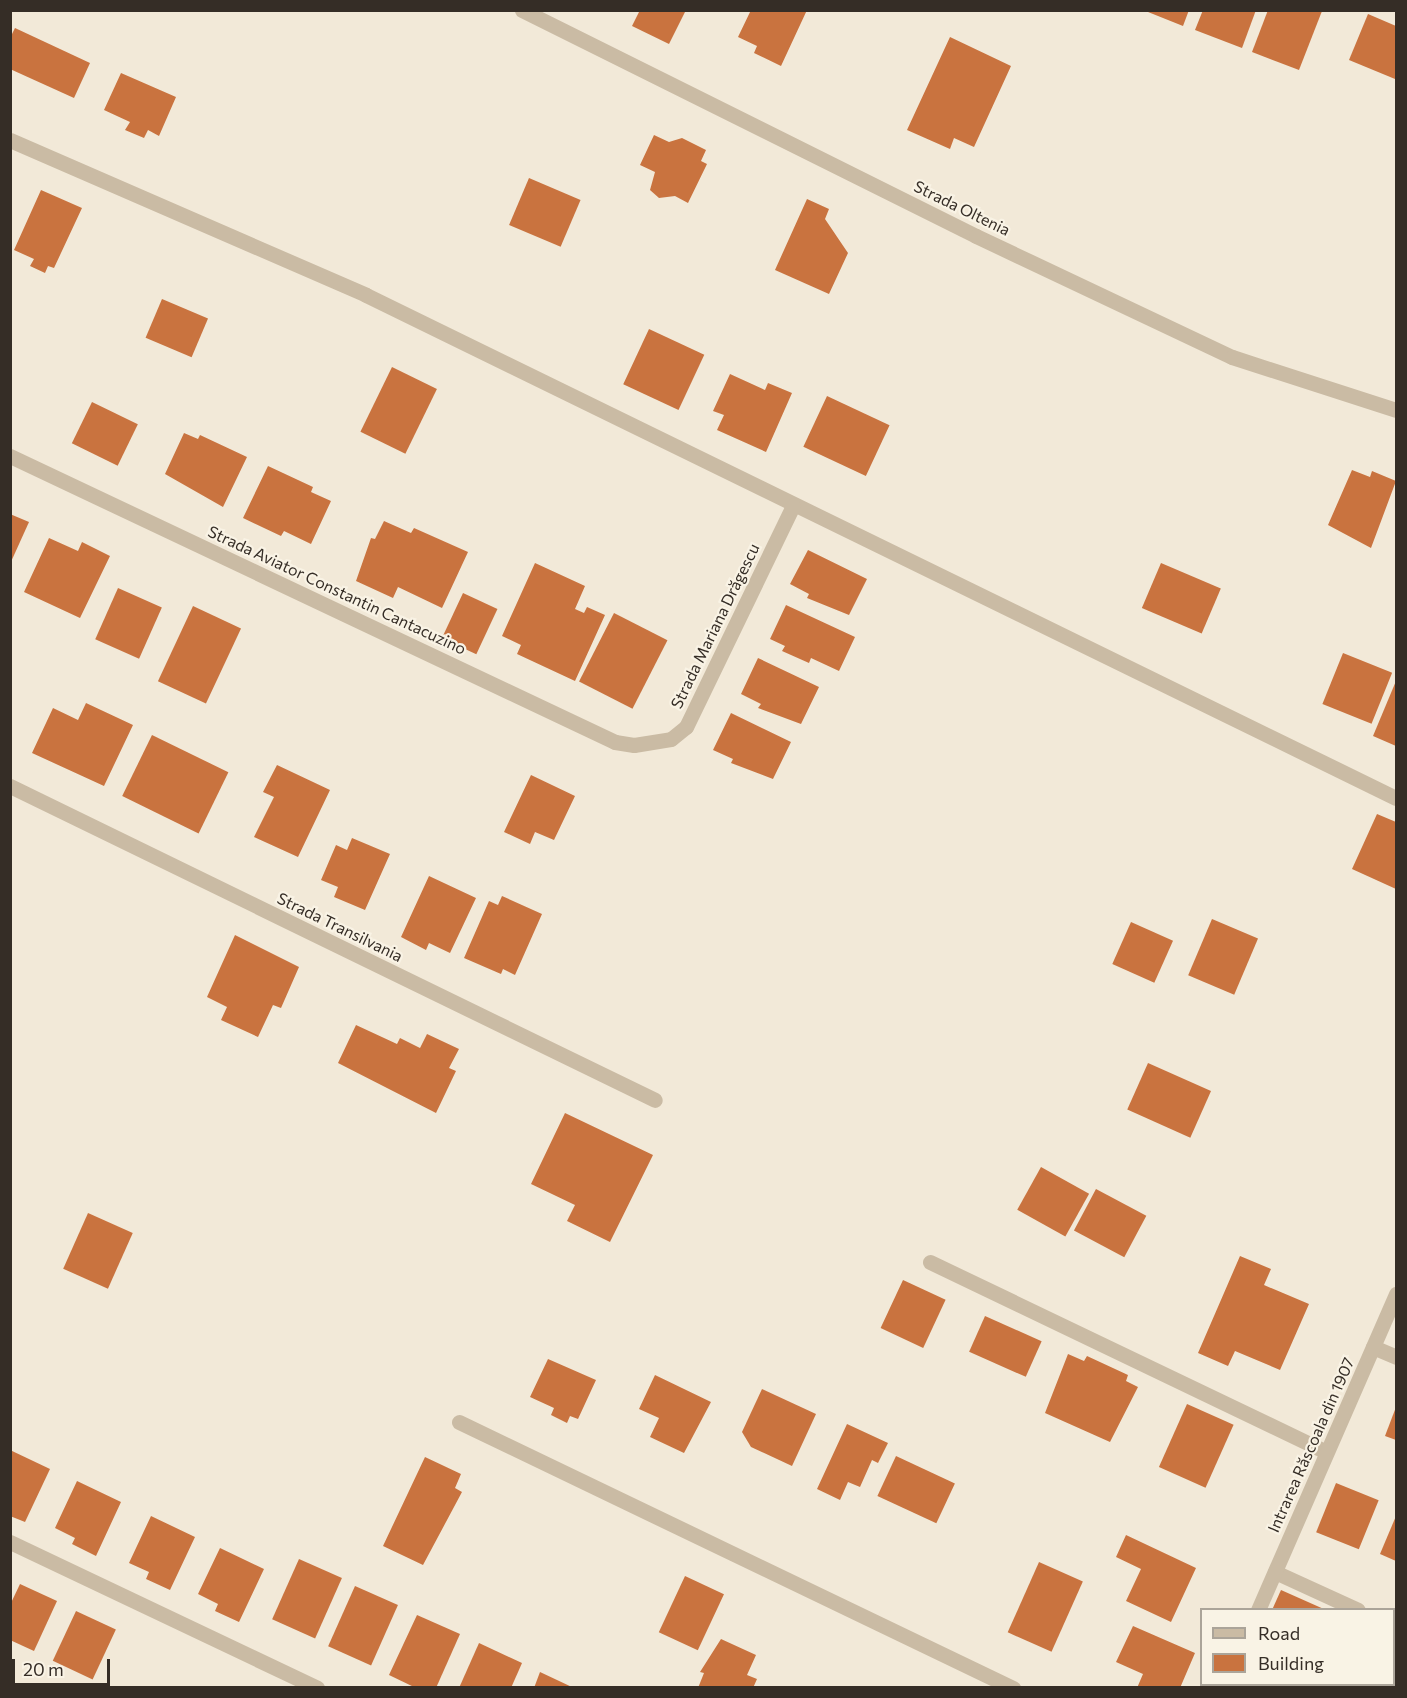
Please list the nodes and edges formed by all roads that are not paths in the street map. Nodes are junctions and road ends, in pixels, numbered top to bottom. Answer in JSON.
{"nodes":[{"id":1,"x":522,"y":10,"type":"edge"},
{"id":2,"x":10,"y":140,"type":"edge"},
{"id":3,"x":1396,"y":410,"type":"edge"},
{"id":4,"x":10,"y":456,"type":"edge"},
{"id":5,"x":793,"y":506,"type":"junction"},
{"id":6,"x":652,"y":744,"type":"joint"},
{"id":7,"x":10,"y":786,"type":"edge"},
{"id":8,"x":1396,"y":798,"type":"edge"},
{"id":9,"x":655,"y":1100,"type":"dead end"},
{"id":10,"x":930,"y":1262,"type":"dead end"},
{"id":11,"x":1396,"y":1294,"type":"edge"},
{"id":12,"x":1373,"y":1347,"type":"junction"},
{"id":13,"x":1396,"y":1357,"type":"edge"},
{"id":14,"x":459,"y":1422,"type":"dead end"},
{"id":15,"x":1326,"y":1452,"type":"junction"},
{"id":16,"x":10,"y":1542,"type":"edge"},
{"id":17,"x":1275,"y":1572,"type":"junction"},
{"id":18,"x":1259,"y":1608,"type":"edge"},
{"id":19,"x":1354,"y":1608,"type":"edge"},
{"id":20,"x":317,"y":1688,"type":"edge"},
{"id":21,"x":1013,"y":1688,"type":"edge"}],
"edges":[{"from":1,"to":3,"type":"street","name":"Strada Oltenia"},
{"from":2,"to":5,"type":"street"},
{"from":4,"to":6,"type":"street","name":"Strada Aviator Constantin Cantacuzino"},
{"from":5,"to":6,"type":"street","name":"Strada Mariana Drăgescu"},
{"from":5,"to":8,"type":"street"},
{"from":7,"to":9,"type":"street","name":"Strada Transilvania"},
{"from":10,"to":15,"type":"street"},
{"from":11,"to":12,"type":"street","name":"Intrarea Răscoala din 1907"},
{"from":12,"to":13,"type":"street"},
{"from":12,"to":15,"type":"street","name":"Intrarea Răscoala din 1907"},
{"from":14,"to":21,"type":"street"},
{"from":15,"to":17,"type":"street","name":"Intrarea Răscoala din 1907"},
{"from":16,"to":20,"type":"street"},
{"from":17,"to":18,"type":"street","name":"Intrarea Răscoala din 1907"},
{"from":17,"to":19,"type":"street"}]}
